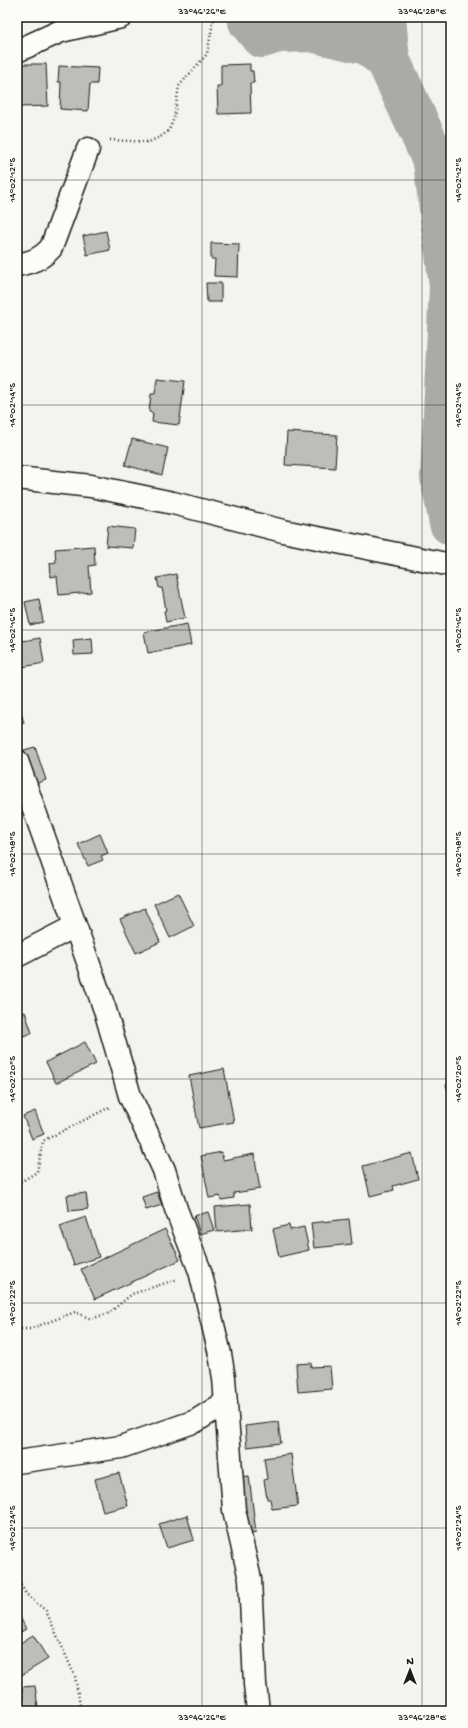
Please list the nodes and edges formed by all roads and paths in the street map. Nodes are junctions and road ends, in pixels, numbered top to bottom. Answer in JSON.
{"nodes":[{"id":1,"x":121,"y":17,"type":"edge"},
{"id":2,"x":214,"y":17,"type":"edge"},
{"id":3,"x":17,"y":51,"type":"edge"},
{"id":4,"x":88,"y":149,"type":"joint"},
{"id":5,"x":17,"y":265,"type":"edge"},
{"id":6,"x":17,"y":478,"type":"edge"},
{"id":7,"x":451,"y":566,"type":"edge"},
{"id":8,"x":17,"y":761,"type":"edge"},
{"id":9,"x":75,"y":926,"type":"junction"},
{"id":10,"x":17,"y":956,"type":"edge"},
{"id":11,"x":130,"y":1096,"type":"junction"},
{"id":12,"x":17,"y":1184,"type":"edge"},
{"id":13,"x":200,"y":1271,"type":"junction"},
{"id":14,"x":17,"y":1329,"type":"edge"},
{"id":15,"x":226,"y":1402,"type":"junction"},
{"id":16,"x":17,"y":1462,"type":"edge"},
{"id":17,"x":17,"y":1578,"type":"edge"},
{"id":18,"x":81,"y":1711,"type":"edge"},
{"id":19,"x":258,"y":1711,"type":"edge"}],
"edges":[{"from":1,"to":3,"type":"street"},
{"from":2,"to":4,"type":"path"},
{"from":4,"to":5,"type":"street"},
{"from":6,"to":7,"type":"street"},
{"from":8,"to":9,"type":"street"},
{"from":9,"to":10,"type":"street"},
{"from":9,"to":11,"type":"street"},
{"from":11,"to":12,"type":"path"},
{"from":11,"to":13,"type":"street"},
{"from":13,"to":14,"type":"path"},
{"from":13,"to":15,"type":"street"},
{"from":15,"to":16,"type":"street"},
{"from":15,"to":19,"type":"street"},
{"from":17,"to":18,"type":"path"}]}
